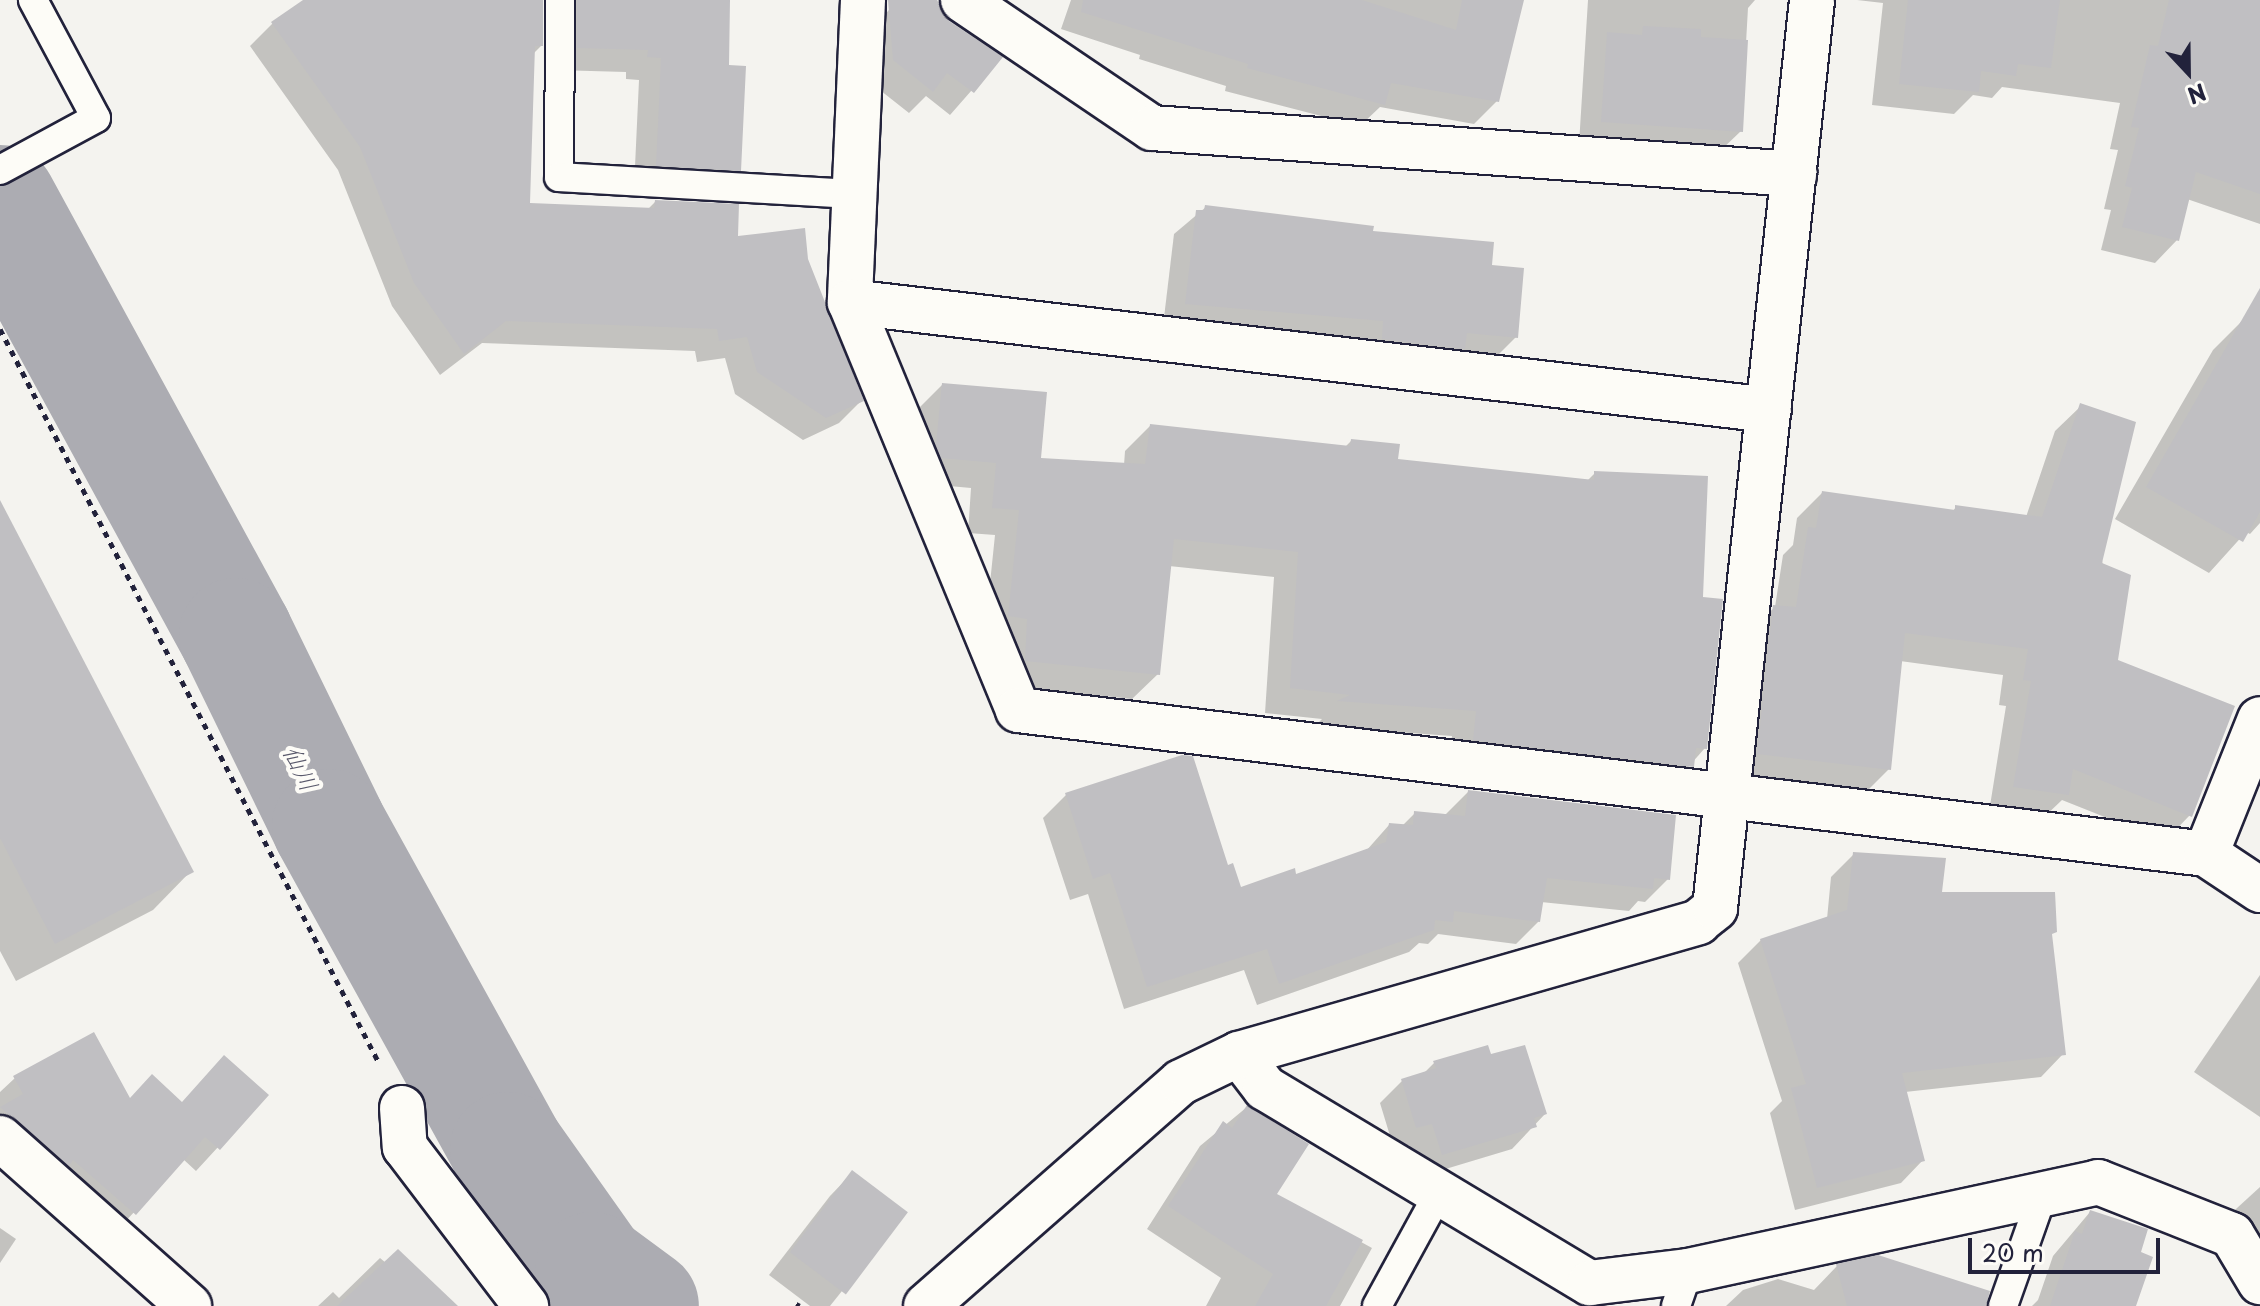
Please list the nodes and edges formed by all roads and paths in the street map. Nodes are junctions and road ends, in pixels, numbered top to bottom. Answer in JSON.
{"nodes":[{"id":1,"x":33,"y":0,"type":"edge"},
{"id":2,"x":560,"y":0,"type":"edge"},
{"id":3,"x":863,"y":0,"type":"edge"},
{"id":4,"x":963,"y":0,"type":"edge"},
{"id":5,"x":1812,"y":0,"type":"edge"},
{"id":6,"x":0,"y":170,"type":"edge"},
{"id":7,"x":1794,"y":174,"type":"junction"},
{"id":8,"x":852,"y":194,"type":"junction"},
{"id":9,"x":850,"y":302,"type":"junction"},
{"id":10,"x":0,"y":329,"type":"edge"},
{"id":11,"x":1769,"y":410,"type":"junction"},
{"id":12,"x":2260,"y":719,"type":"edge"},
{"id":13,"x":1728,"y":796,"type":"junction"},
{"id":14,"x":2206,"y":854,"type":"junction"},
{"id":15,"x":2260,"y":890,"type":"edge"},
{"id":16,"x":1239,"y":1054,"type":"junction"},
{"id":17,"x":402,"y":1108,"type":"joint"},
{"id":18,"x":0,"y":1138,"type":"edge"},
{"id":19,"x":1440,"y":1191,"type":"junction"},
{"id":20,"x":2043,"y":1193,"type":"junction"},
{"id":21,"x":2260,"y":1282,"type":"edge"},
{"id":22,"x":1682,"y":1288,"type":"edge"},
{"id":23,"x":189,"y":1306,"type":"edge"},
{"id":24,"x":526,"y":1306,"type":"edge"},
{"id":25,"x":926,"y":1306,"type":"edge"},
{"id":26,"x":1377,"y":1306,"type":"edge"},
{"id":27,"x":2003,"y":1306,"type":"edge"}],
"edges":[{"from":1,"to":6,"type":"lane"},
{"from":2,"to":8,"type":"lane"},
{"from":3,"to":8,"type":"street"},
{"from":4,"to":7,"type":"street"},
{"from":5,"to":7,"type":"street"},
{"from":7,"to":11,"type":"street"},
{"from":8,"to":9,"type":"street"},
{"from":9,"to":11,"type":"street"},
{"from":9,"to":13,"type":"street"},
{"from":10,"to":17,"type":"path"},
{"from":11,"to":13,"type":"street"},
{"from":12,"to":14,"type":"street"},
{"from":13,"to":14,"type":"street"},
{"from":13,"to":16,"type":"street"},
{"from":14,"to":15,"type":"street"},
{"from":16,"to":19,"type":"street"},
{"from":16,"to":25,"type":"street"},
{"from":17,"to":24,"type":"street"},
{"from":18,"to":23,"type":"street"},
{"from":19,"to":22,"type":"street"},
{"from":19,"to":26,"type":"lane"},
{"from":20,"to":21,"type":"street"},
{"from":20,"to":22,"type":"street"},
{"from":20,"to":27,"type":"lane"}]}
